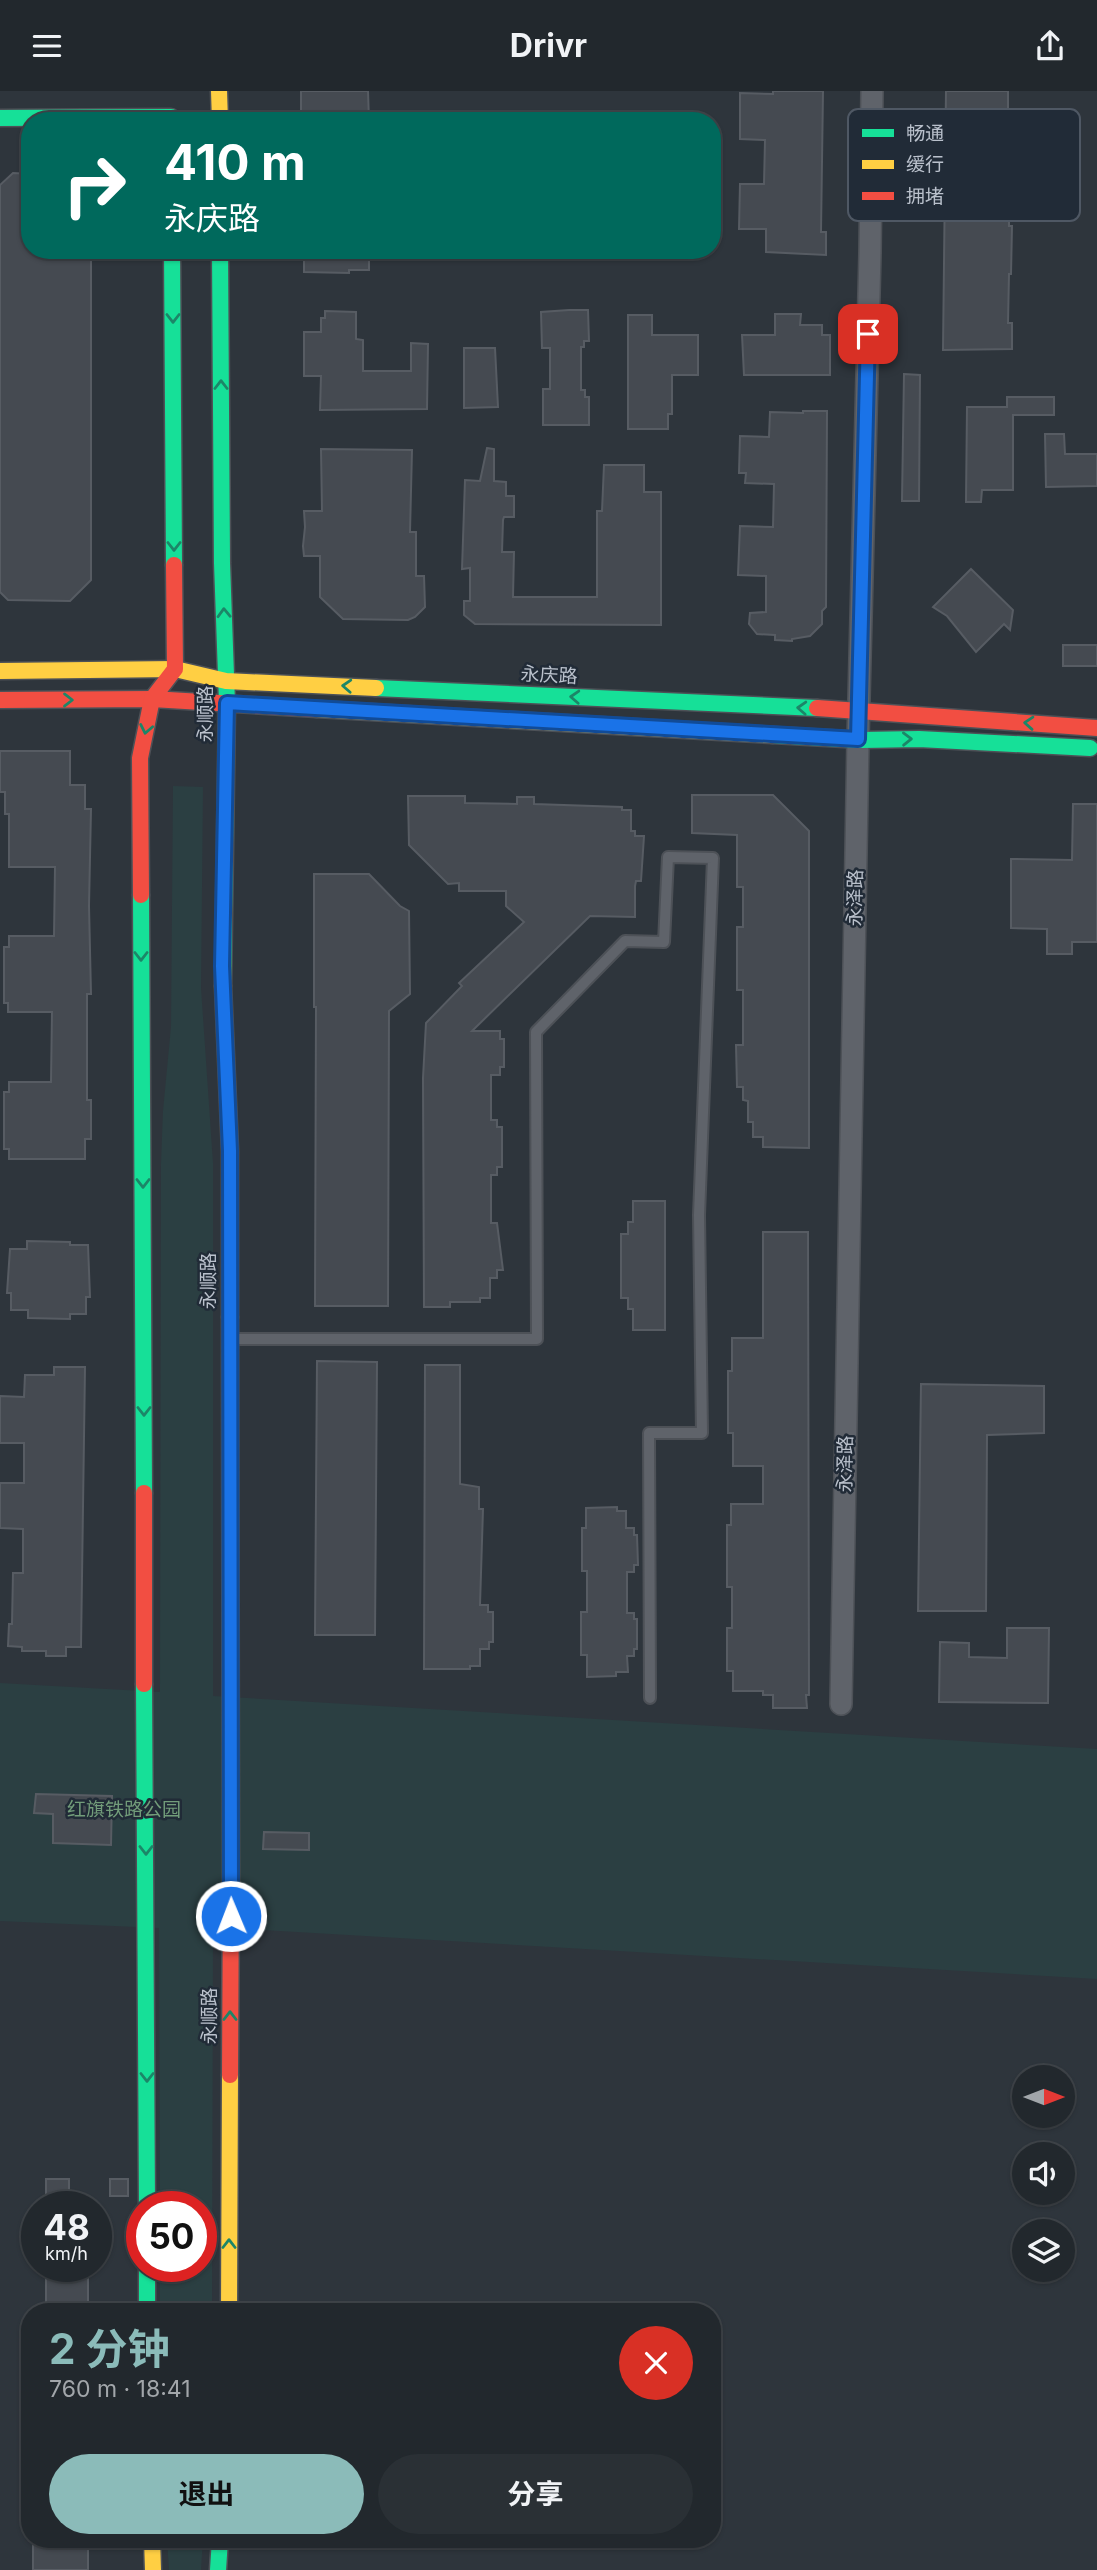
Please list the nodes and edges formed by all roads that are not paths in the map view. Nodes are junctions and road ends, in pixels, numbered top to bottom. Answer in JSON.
{"nodes":[{"id":1,"x":219,"y":91,"type":"edge"},
{"id":2,"x":872,"y":91,"type":"edge"},
{"id":3,"x":872,"y":109,"type":"edge"},
{"id":4,"x":220,"y":112,"type":"edge"},
{"id":5,"x":0,"y":118,"type":"edge"},
{"id":6,"x":21,"y":118,"type":"edge"},
{"id":7,"x":870,"y":221,"type":"edge"},
{"id":8,"x":172,"y":259,"type":"edge"},
{"id":9,"x":220,"y":259,"type":"edge"},
{"id":10,"x":175,"y":669,"type":"junction"},
{"id":11,"x":0,"y":671,"type":"edge"},
{"id":12,"x":226,"y":681,"type":"junction"},
{"id":13,"x":152,"y":699,"type":"junction"},
{"id":14,"x":0,"y":700,"type":"edge"},
{"id":15,"x":227,"y":703,"type":"junction"},
{"id":16,"x":858,"y":710,"type":"junction"},
{"id":17,"x":1097,"y":728,"type":"edge"},
{"id":18,"x":858,"y":739,"type":"junction"},
{"id":19,"x":1097,"y":748,"type":"edge"},
{"id":20,"x":229,"y":1339,"type":"junction"},
{"id":21,"x":650,"y":1698,"type":"dead end"},
{"id":22,"x":841,"y":1704,"type":"dead end"},
{"id":23,"x":147,"y":2191,"type":"edge"},
{"id":24,"x":147,"y":2282,"type":"edge"},
{"id":25,"x":147,"y":2303,"type":"edge"},
{"id":26,"x":229,"y":2303,"type":"edge"},
{"id":27,"x":152,"y":2548,"type":"edge"},
{"id":28,"x":219,"y":2548,"type":"edge"},
{"id":29,"x":153,"y":2570,"type":"edge"},
{"id":30,"x":218,"y":2570,"type":"edge"}],
"edges":[{"from":1,"to":4,"type":"main road"},
{"from":2,"to":3,"type":"street","name":"永泽路"},
{"from":5,"to":6,"type":"main road"},
{"from":7,"to":16,"type":"street","name":"永泽路"},
{"from":8,"to":10,"type":"main road","name":"永顺路","one_way":true},
{"from":12,"to":9,"type":"main road","name":"永顺路","one_way":true},
{"from":10,"to":11,"type":"main road","name":"永庆路"},
{"from":10,"to":12,"type":"main road","name":"永庆路"},
{"from":10,"to":13,"type":"main road","name":"永顺路"},
{"from":12,"to":15,"type":"main road","name":"永顺路"},
{"from":16,"to":12,"type":"main road","name":"永庆路","one_way":true},
{"from":14,"to":13,"type":"main road","one_way":true},
{"from":13,"to":15,"type":"main road"},
{"from":13,"to":23,"type":"main road","name":"永顺路","one_way":true},
{"from":15,"to":18,"type":"main road"},
{"from":15,"to":20,"type":"main road","name":"永顺路"},
{"from":17,"to":16,"type":"main road","name":"永庆路","one_way":true},
{"from":16,"to":18,"type":"street","name":"永泽路"},
{"from":18,"to":19,"type":"main road","one_way":true},
{"from":18,"to":22,"type":"street","name":"永泽路"},
{"from":20,"to":21,"type":"lane"},
{"from":26,"to":20,"type":"main road","name":"永顺路","one_way":true},
{"from":24,"to":25,"type":"main road"},
{"from":27,"to":29,"type":"main road"},
{"from":28,"to":30,"type":"main road"}]}
